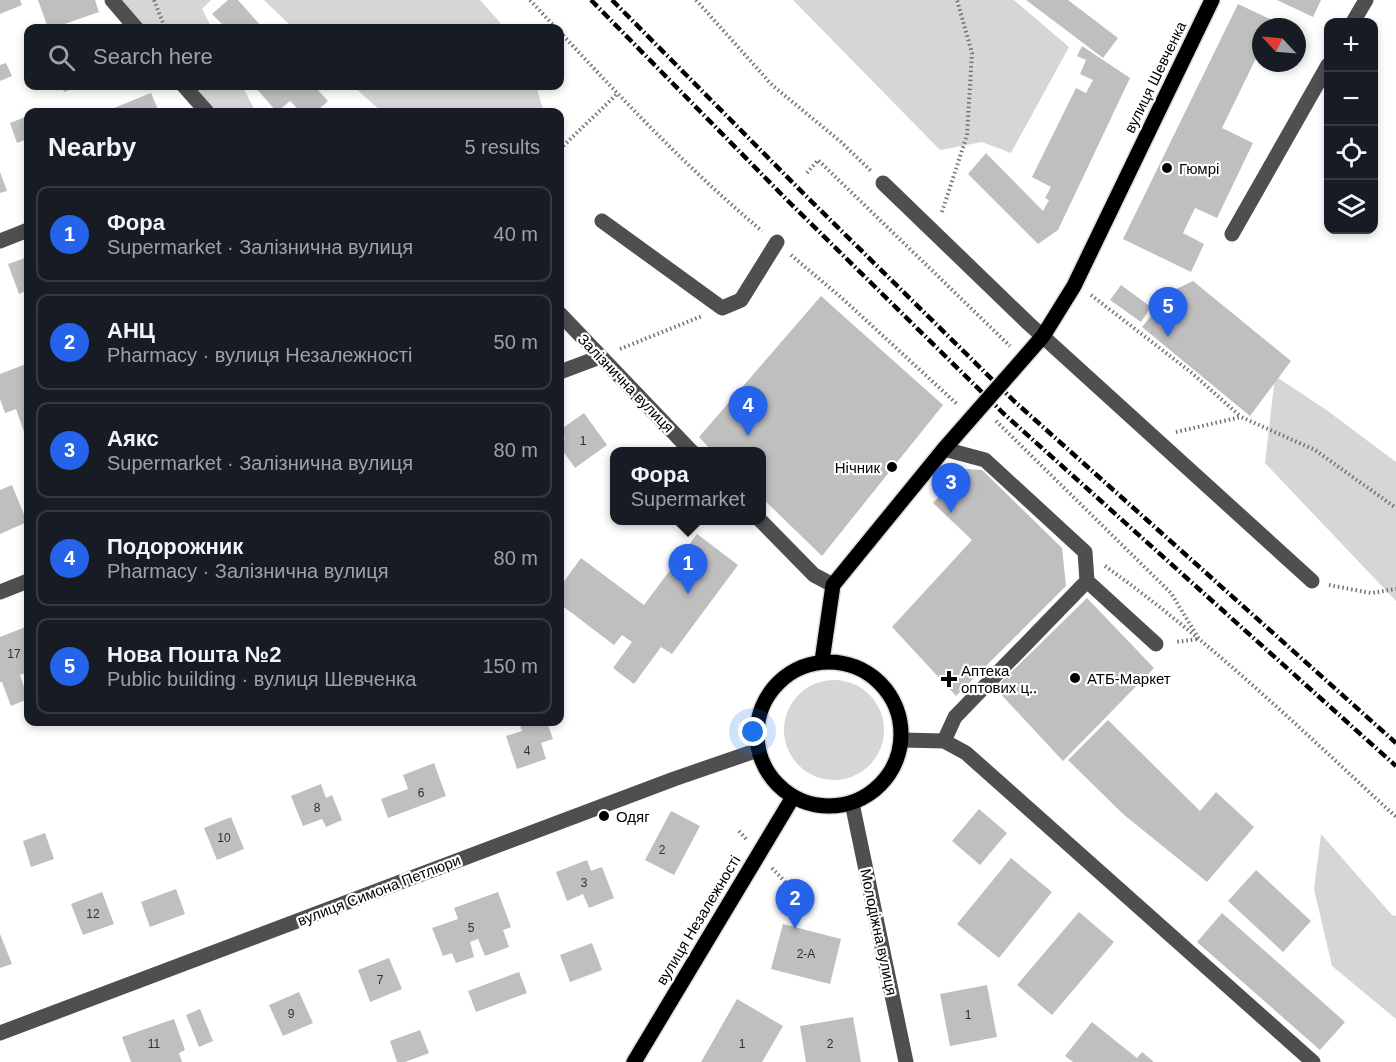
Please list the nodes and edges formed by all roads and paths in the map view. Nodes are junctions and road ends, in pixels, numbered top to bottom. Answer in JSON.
{"nodes":[{"id":1,"x":112,"y":0,"type":"edge"},
{"id":2,"x":154,"y":0,"type":"edge"},
{"id":3,"x":530,"y":0,"type":"edge"},
{"id":4,"x":696,"y":0,"type":"edge"},
{"id":5,"x":957,"y":0,"type":"edge"},
{"id":6,"x":1212,"y":0,"type":"edge"},
{"id":7,"x":1365,"y":0,"type":"edge"},
{"id":8,"x":1355,"y":18,"type":"edge"},
{"id":9,"x":133,"y":24,"type":"edge"},
{"id":10,"x":163,"y":24,"type":"edge"},
{"id":11,"x":552,"y":24,"type":"edge"},
{"id":12,"x":564,"y":36,"type":"edge"},
{"id":13,"x":1325,"y":72,"type":"edge"},
{"id":14,"x":188,"y":90,"type":"edge"},
{"id":15,"x":617,"y":93,"type":"junction"},
{"id":16,"x":203,"y":108,"type":"edge"},
{"id":17,"x":564,"y":145,"type":"edge"},
{"id":18,"x":807,"y":173,"type":"dead end"},
{"id":19,"x":883,"y":183,"type":"joint"},
{"id":20,"x":602,"y":221,"type":"dead end"},
{"id":21,"x":24,"y":232,"type":"edge"},
{"id":22,"x":934,"y":232,"type":"junction"},
{"id":23,"x":1232,"y":234,"type":"dead end"},
{"id":24,"x":0,"y":241,"type":"edge"},
{"id":25,"x":777,"y":242,"type":"junction"},
{"id":26,"x":1090,"y":295,"type":"dead end"},
{"id":27,"x":722,"y":308,"type":"junction"},
{"id":28,"x":564,"y":318,"type":"edge"},
{"id":29,"x":1043,"y":336,"type":"junction"},
{"id":30,"x":1010,"y":346,"type":"dead end"},
{"id":31,"x":600,"y":357,"type":"junction"},
{"id":32,"x":564,"y":370,"type":"edge"},
{"id":33,"x":958,"y":405,"type":"dead end"},
{"id":34,"x":1240,"y":417,"type":"junction"},
{"id":35,"x":996,"y":421,"type":"dead end"},
{"id":36,"x":1153,"y":438,"type":"junction"},
{"id":37,"x":687,"y":447,"type":"edge"},
{"id":38,"x":944,"y":449,"type":"junction"},
{"id":39,"x":1396,"y":508,"type":"edge"},
{"id":40,"x":765,"y":525,"type":"edge"},
{"id":41,"x":1085,"y":552,"type":"junction"},
{"id":42,"x":1087,"y":581,"type":"junction"},
{"id":43,"x":1312,"y":581,"type":"joint"},
{"id":44,"x":24,"y":583,"type":"edge"},
{"id":45,"x":832,"y":585,"type":"junction"},
{"id":46,"x":1396,"y":589,"type":"edge"},
{"id":47,"x":0,"y":592,"type":"edge"},
{"id":48,"x":1199,"y":639,"type":"junction"},
{"id":49,"x":1156,"y":644,"type":"dead end"},
{"id":50,"x":822,"y":661,"type":"junction"},
{"id":51,"x":902,"y":740,"type":"junction"},
{"id":52,"x":944,"y":741,"type":"junction"},
{"id":53,"x":758,"y":750,"type":"junction"},
{"id":54,"x":793,"y":797,"type":"junction"},
{"id":55,"x":852,"y":803,"type":"junction"},
{"id":56,"x":1396,"y":817,"type":"edge"},
{"id":57,"x":0,"y":1033,"type":"edge"},
{"id":58,"x":634,"y":1062,"type":"edge"},
{"id":59,"x":906,"y":1062,"type":"edge"},
{"id":60,"x":1313,"y":1062,"type":"edge"}],
"edges":[{"from":1,"to":9,"type":"street"},
{"from":2,"to":10,"type":"path"},
{"from":3,"to":11,"type":"path"},
{"from":4,"to":19,"type":"path"},
{"from":5,"to":22,"type":"path"},
{"from":6,"to":29,"type":"main road","name":"вулиця Шевченка"},
{"from":7,"to":8,"type":"street"},
{"from":12,"to":15,"type":"path"},
{"from":13,"to":23,"type":"street"},
{"from":14,"to":16,"type":"street"},
{"from":15,"to":17,"type":"path"},
{"from":15,"to":25,"type":"path"},
{"from":18,"to":30,"type":"path"},
{"from":19,"to":22,"type":"street"},
{"from":20,"to":27,"type":"street"},
{"from":21,"to":24,"type":"street"},
{"from":22,"to":29,"type":"street"},
{"from":25,"to":27,"type":"street"},
{"from":25,"to":33,"type":"path"},
{"from":26,"to":34,"type":"path"},
{"from":27,"to":31,"type":"path"},
{"from":28,"to":31,"type":"street","name":"Залізнична вулиця"},
{"from":29,"to":36,"type":"street"},
{"from":29,"to":38,"type":"main road","name":"вулиця Шевченка"},
{"from":31,"to":32,"type":"street"},
{"from":31,"to":37,"type":"street","name":"Залізнична вулиця"},
{"from":34,"to":36,"type":"path"},
{"from":34,"to":39,"type":"path"},
{"from":35,"to":48,"type":"path"},
{"from":36,"to":43,"type":"street"},
{"from":38,"to":41,"type":"street"},
{"from":38,"to":45,"type":"main road","name":"вулиця Шевченка"},
{"from":40,"to":45,"type":"street"},
{"from":41,"to":42,"type":"street"},
{"from":41,"to":48,"type":"path"},
{"from":42,"to":49,"type":"street"},
{"from":42,"to":52,"type":"street"},
{"from":43,"to":46,"type":"path"},
{"from":44,"to":47,"type":"street"},
{"from":45,"to":50,"type":"main road"},
{"from":48,"to":56,"type":"path"},
{"from":50,"to":51,"type":"main road"},
{"from":50,"to":53,"type":"main road"},
{"from":51,"to":52,"type":"street"},
{"from":51,"to":55,"type":"main road"},
{"from":52,"to":60,"type":"street"},
{"from":53,"to":54,"type":"main road"},
{"from":53,"to":57,"type":"street","name":"вулиця Симона Петлюри"},
{"from":54,"to":55,"type":"main road"},
{"from":54,"to":58,"type":"main road","name":"вулиця Незалежності"},
{"from":55,"to":59,"type":"street","name":"Молодіжна вулиця"}]}
